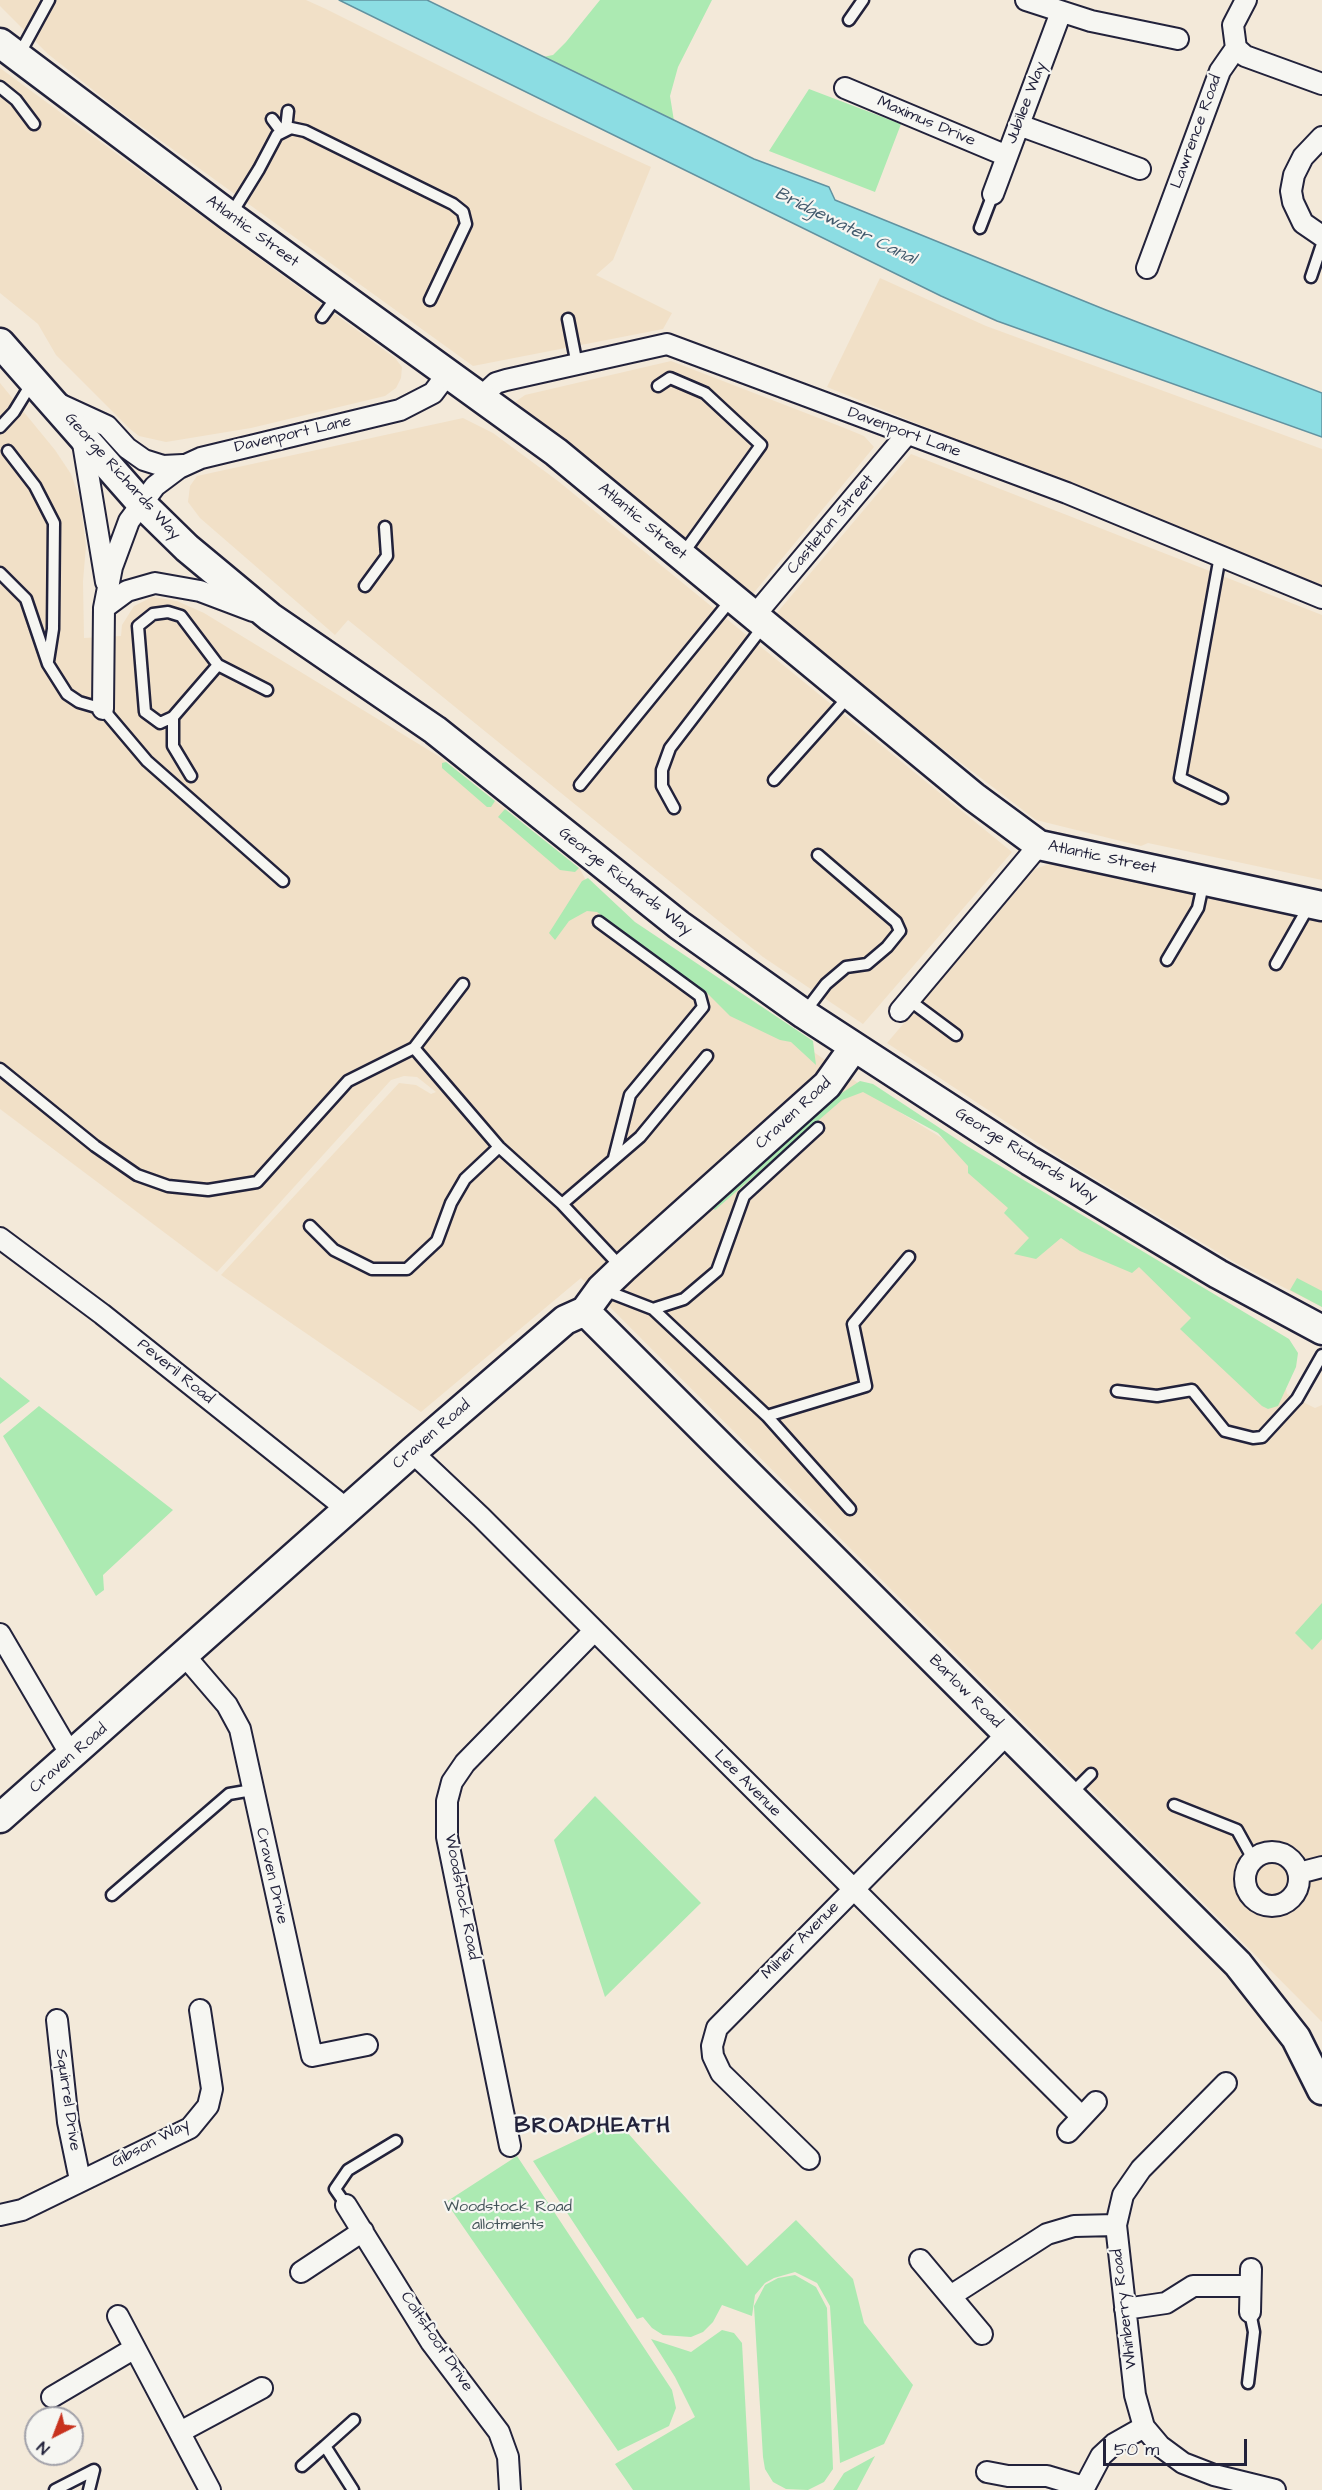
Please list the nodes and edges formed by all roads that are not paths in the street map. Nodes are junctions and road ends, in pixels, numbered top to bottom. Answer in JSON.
{"nodes":[{"id":1,"x":49,"y":0,"type":"edge"},
{"id":2,"x":863,"y":0,"type":"edge"},
{"id":3,"x":1026,"y":0,"type":"edge"},
{"id":4,"x":1246,"y":0,"type":"edge"},
{"id":5,"x":1061,"y":12,"type":"junction"},
{"id":6,"x":849,"y":21,"type":"dead end"},
{"id":7,"x":1178,"y":39,"type":"dead end"},
{"id":8,"x":1236,"y":48,"type":"junction"},
{"id":9,"x":9,"y":50,"type":"edge"},
{"id":10,"x":1322,"y":84,"type":"edge"},
{"id":11,"x":0,"y":87,"type":"edge"},
{"id":12,"x":845,"y":88,"type":"dead end"},
{"id":13,"x":288,"y":111,"type":"dead end"},
{"id":14,"x":272,"y":119,"type":"dead end"},
{"id":15,"x":34,"y":124,"type":"dead end"},
{"id":16,"x":1019,"y":125,"type":"junction"},
{"id":17,"x":283,"y":130,"type":"junction"},
{"id":18,"x":1322,"y":137,"type":"edge"},
{"id":19,"x":1007,"y":156,"type":"junction"},
{"id":20,"x":1140,"y":169,"type":"dead end"},
{"id":21,"x":993,"y":194,"type":"joint"},
{"id":22,"x":230,"y":216,"type":"junction"},
{"id":23,"x":980,"y":228,"type":"dead end"},
{"id":24,"x":1322,"y":236,"type":"edge"},
{"id":25,"x":1322,"y":244,"type":"edge"},
{"id":26,"x":1147,"y":268,"type":"dead end"},
{"id":27,"x":1311,"y":277,"type":"dead end"},
{"id":28,"x":338,"y":294,"type":"junction"},
{"id":29,"x":430,"y":300,"type":"dead end"},
{"id":30,"x":322,"y":317,"type":"dead end"},
{"id":31,"x":568,"y":319,"type":"dead end"},
{"id":32,"x":0,"y":343,"type":"edge"},
{"id":33,"x":577,"y":365,"type":"junction"},
{"id":34,"x":448,"y":373,"type":"junction"},
{"id":35,"x":658,"y":386,"type":"dead end"},
{"id":36,"x":43,"y":390,"type":"junction"},
{"id":37,"x":482,"y":397,"type":"junction"},
{"id":38,"x":0,"y":427,"type":"edge"},
{"id":39,"x":907,"y":434,"type":"junction"},
{"id":40,"x":82,"y":435,"type":"junction"},
{"id":41,"x":8,"y":451,"type":"dead end"},
{"id":42,"x":183,"y":465,"type":"junction"},
{"id":43,"x":141,"y":503,"type":"junction"},
{"id":44,"x":385,"y":527,"type":"dead end"},
{"id":45,"x":682,"y":556,"type":"junction"},
{"id":46,"x":1220,"y":556,"type":"junction"},
{"id":47,"x":0,"y":573,"type":"edge"},
{"id":48,"x":365,"y":586,"type":"dead end"},
{"id":49,"x":733,"y":597,"type":"junction"},
{"id":50,"x":106,"y":598,"type":"junction"},
{"id":51,"x":1322,"y":598,"type":"edge"},
{"id":52,"x":270,"y":617,"type":"junction"},
{"id":53,"x":760,"y":620,"type":"junction"},
{"id":54,"x":48,"y":664,"type":"junction"},
{"id":55,"x":218,"y":666,"type":"junction"},
{"id":56,"x":267,"y":690,"type":"dead end"},
{"id":57,"x":850,"y":694,"type":"junction"},
{"id":58,"x":103,"y":709,"type":"junction"},
{"id":59,"x":172,"y":717,"type":"junction"},
{"id":60,"x":191,"y":776,"type":"dead end"},
{"id":61,"x":774,"y":780,"type":"dead end"},
{"id":62,"x":580,"y":785,"type":"dead end"},
{"id":63,"x":1222,"y":798,"type":"dead end"},
{"id":64,"x":674,"y":808,"type":"dead end"},
{"id":65,"x":1039,"y":845,"type":"junction"},
{"id":66,"x":818,"y":855,"type":"dead end"},
{"id":67,"x":1204,"y":880,"type":"junction"},
{"id":68,"x":283,"y":881,"type":"dead end"},
{"id":69,"x":1316,"y":905,"type":"edge"},
{"id":70,"x":599,"y":922,"type":"dead end"},
{"id":71,"x":1167,"y":960,"type":"dead end"},
{"id":72,"x":1276,"y":964,"type":"dead end"},
{"id":73,"x":463,"y":984,"type":"dead end"},
{"id":74,"x":904,"y":1005,"type":"joint"},
{"id":75,"x":804,"y":1014,"type":"junction"},
{"id":76,"x":956,"y":1035,"type":"dead end"},
{"id":77,"x":854,"y":1047,"type":"junction"},
{"id":78,"x":414,"y":1048,"type":"junction"},
{"id":79,"x":707,"y":1056,"type":"dead end"},
{"id":80,"x":0,"y":1069,"type":"edge"},
{"id":81,"x":818,"y":1128,"type":"dead end"},
{"id":82,"x":500,"y":1147,"type":"junction"},
{"id":83,"x":614,"y":1158,"type":"junction"},
{"id":84,"x":562,"y":1204,"type":"junction"},
{"id":85,"x":310,"y":1226,"type":"dead end"},
{"id":86,"x":0,"y":1238,"type":"edge"},
{"id":87,"x":909,"y":1257,"type":"dead end"},
{"id":88,"x":623,"y":1268,"type":"junction"},
{"id":89,"x":593,"y":1300,"type":"junction"},
{"id":90,"x":653,"y":1309,"type":"junction"},
{"id":91,"x":1322,"y":1330,"type":"edge"},
{"id":92,"x":1322,"y":1355,"type":"edge"},
{"id":93,"x":1117,"y":1391,"type":"dead end"},
{"id":94,"x":767,"y":1416,"type":"junction"},
{"id":95,"x":412,"y":1452,"type":"junction"},
{"id":96,"x":850,"y":1509,"type":"dead end"},
{"id":97,"x":348,"y":1510,"type":"junction"},
{"id":98,"x":594,"y":1631,"type":"junction"},
{"id":99,"x":0,"y":1634,"type":"edge"},
{"id":100,"x":185,"y":1656,"type":"junction"},
{"id":101,"x":1007,"y":1734,"type":"junction"},
{"id":102,"x":72,"y":1756,"type":"junction"},
{"id":103,"x":1091,"y":1774,"type":"dead end"},
{"id":104,"x":252,"y":1790,"type":"junction"},
{"id":105,"x":1069,"y":1796,"type":"junction"},
{"id":106,"x":1174,"y":1805,"type":"dead end"},
{"id":107,"x":0,"y":1818,"type":"edge"},
{"id":108,"x":1253,"y":1859,"type":"junction"},
{"id":109,"x":1322,"y":1867,"type":"edge"},
{"id":110,"x":1299,"y":1873,"type":"junction"},
{"id":111,"x":853,"y":1889,"type":"junction"},
{"id":112,"x":112,"y":1895,"type":"dead end"},
{"id":113,"x":200,"y":2010,"type":"dead end"},
{"id":114,"x":57,"y":2020,"type":"dead end"},
{"id":115,"x":367,"y":2045,"type":"dead end"},
{"id":116,"x":1226,"y":2083,"type":"dead end"},
{"id":117,"x":1322,"y":2090,"type":"edge"},
{"id":118,"x":1096,"y":2102,"type":"dead end"},
{"id":119,"x":1082,"y":2117,"type":"junction"},
{"id":120,"x":1068,"y":2132,"type":"dead end"},
{"id":121,"x":396,"y":2141,"type":"dead end"},
{"id":122,"x":510,"y":2146,"type":"dead end"},
{"id":123,"x":809,"y":2159,"type":"dead end"},
{"id":124,"x":80,"y":2180,"type":"junction"},
{"id":125,"x":346,"y":2205,"type":"joint"},
{"id":126,"x":0,"y":2215,"type":"edge"},
{"id":127,"x":1116,"y":2225,"type":"junction"},
{"id":128,"x":363,"y":2231,"type":"junction"},
{"id":129,"x":920,"y":2260,"type":"dead end"},
{"id":130,"x":301,"y":2272,"type":"dead end"},
{"id":131,"x":952,"y":2295,"type":"junction"},
{"id":132,"x":1125,"y":2309,"type":"junction"},
{"id":133,"x":1250,"y":2312,"type":"joint"},
{"id":134,"x":118,"y":2316,"type":"dead end"},
{"id":135,"x":982,"y":2334,"type":"dead end"},
{"id":136,"x":135,"y":2348,"type":"junction"},
{"id":137,"x":1248,"y":2383,"type":"dead end"},
{"id":138,"x":262,"y":2388,"type":"dead end"},
{"id":139,"x":52,"y":2397,"type":"dead end"},
{"id":140,"x":354,"y":2420,"type":"dead end"},
{"id":141,"x":1144,"y":2427,"type":"junction"},
{"id":142,"x":180,"y":2433,"type":"junction"},
{"id":143,"x":326,"y":2446,"type":"junction"},
{"id":144,"x":302,"y":2466,"type":"dead end"},
{"id":145,"x":987,"y":2472,"type":"dead end"},
{"id":146,"x":1084,"y":2489,"type":"edge"},
{"id":147,"x":55,"y":2490,"type":"edge"},
{"id":148,"x":89,"y":2490,"type":"edge"},
{"id":149,"x":210,"y":2490,"type":"edge"},
{"id":150,"x":353,"y":2490,"type":"edge"},
{"id":151,"x":510,"y":2490,"type":"edge"},
{"id":152,"x":1275,"y":2490,"type":"edge"}],
"edges":[{"from":1,"to":9,"type":"lane"},
{"from":2,"to":6,"type":"lane"},
{"from":3,"to":5,"type":"street"},
{"from":4,"to":8,"type":"street"},
{"from":5,"to":7,"type":"street"},
{"from":5,"to":16,"type":"street","name":"Jubilee Way"},
{"from":8,"to":10,"type":"street"},
{"from":8,"to":26,"type":"street","name":"Lawrence Road"},
{"from":9,"to":22,"type":"street","name":"Atlantic Street"},
{"from":11,"to":15,"type":"lane"},
{"from":12,"to":19,"type":"street","name":"Maximus Drive"},
{"from":13,"to":17,"type":"lane"},
{"from":14,"to":17,"type":"lane"},
{"from":16,"to":19,"type":"street","name":"Jubilee Way"},
{"from":16,"to":20,"type":"street"},
{"from":17,"to":22,"type":"lane"},
{"from":17,"to":29,"type":"lane"},
{"from":18,"to":24,"type":"street"},
{"from":19,"to":21,"type":"street","name":"Jubilee Way"},
{"from":21,"to":23,"type":"lane"},
{"from":22,"to":28,"type":"street","name":"Atlantic Street"},
{"from":25,"to":27,"type":"lane"},
{"from":28,"to":30,"type":"lane"},
{"from":28,"to":34,"type":"street","name":"Atlantic Street"},
{"from":31,"to":33,"type":"lane"},
{"from":32,"to":36,"type":"street","name":"George Richards Way"},
{"from":33,"to":37,"type":"street","name":"Davenport Lane"},
{"from":33,"to":39,"type":"street","name":"Davenport Lane"},
{"from":34,"to":37,"type":"street","name":"Atlantic Street"},
{"from":34,"to":42,"type":"street","name":"Davenport Lane"},
{"from":35,"to":45,"type":"lane"},
{"from":36,"to":38,"type":"lane"},
{"from":36,"to":40,"type":"street","name":"George Richards Way"},
{"from":36,"to":42,"type":"street"},
{"from":37,"to":45,"type":"street","name":"Atlantic Street"},
{"from":39,"to":46,"type":"street","name":"Davenport Lane"},
{"from":39,"to":53,"type":"street","name":"Castleton Street"},
{"from":40,"to":43,"type":"street","name":"George Richards Way"},
{"from":40,"to":50,"type":"street"},
{"from":41,"to":54,"type":"lane"},
{"from":42,"to":43,"type":"street","name":"Davenport Lane"},
{"from":43,"to":50,"type":"street","name":"Davenport Lane"},
{"from":43,"to":52,"type":"street","name":"George Richards Way"},
{"from":44,"to":48,"type":"lane"},
{"from":45,"to":49,"type":"street","name":"Atlantic Street"},
{"from":46,"to":51,"type":"street","name":"Davenport Lane"},
{"from":46,"to":63,"type":"lane"},
{"from":47,"to":54,"type":"lane"},
{"from":49,"to":53,"type":"street","name":"Atlantic Street"},
{"from":49,"to":62,"type":"lane"},
{"from":50,"to":52,"type":"street"},
{"from":50,"to":58,"type":"street"},
{"from":52,"to":75,"type":"street","name":"George Richards Way"},
{"from":53,"to":57,"type":"street","name":"Atlantic Street"},
{"from":53,"to":64,"type":"lane"},
{"from":54,"to":58,"type":"lane"},
{"from":55,"to":56,"type":"lane"},
{"from":55,"to":59,"type":"lane"},
{"from":55,"to":59,"type":"lane"},
{"from":57,"to":61,"type":"lane"},
{"from":57,"to":65,"type":"street","name":"Atlantic Street"},
{"from":58,"to":68,"type":"lane"},
{"from":59,"to":60,"type":"lane"},
{"from":65,"to":67,"type":"street","name":"Atlantic Street"},
{"from":65,"to":74,"type":"street"},
{"from":66,"to":75,"type":"lane"},
{"from":67,"to":69,"type":"street","name":"Atlantic Street"},
{"from":67,"to":71,"type":"lane"},
{"from":69,"to":72,"type":"lane"},
{"from":70,"to":83,"type":"lane"},
{"from":73,"to":78,"type":"lane"},
{"from":74,"to":76,"type":"lane"},
{"from":75,"to":77,"type":"street","name":"George Richards Way"},
{"from":77,"to":88,"type":"street","name":"Craven Road"},
{"from":77,"to":91,"type":"street","name":"George Richards Way"},
{"from":78,"to":80,"type":"lane"},
{"from":78,"to":82,"type":"lane"},
{"from":79,"to":83,"type":"lane"},
{"from":81,"to":90,"type":"lane"},
{"from":82,"to":84,"type":"lane"},
{"from":82,"to":85,"type":"lane"},
{"from":83,"to":84,"type":"lane"},
{"from":84,"to":88,"type":"lane"},
{"from":86,"to":97,"type":"street","name":"Peveril Road"},
{"from":87,"to":94,"type":"lane"},
{"from":88,"to":89,"type":"street","name":"Craven Road"},
{"from":89,"to":90,"type":"lane"},
{"from":89,"to":95,"type":"street","name":"Craven Road"},
{"from":89,"to":101,"type":"street","name":"Barlow Road"},
{"from":90,"to":94,"type":"lane"},
{"from":92,"to":93,"type":"lane"},
{"from":94,"to":96,"type":"lane"},
{"from":95,"to":97,"type":"street","name":"Craven Road"},
{"from":95,"to":98,"type":"street","name":"Lee Avenue"},
{"from":97,"to":100,"type":"street","name":"Craven Road"},
{"from":98,"to":111,"type":"street","name":"Lee Avenue"},
{"from":98,"to":122,"type":"street","name":"Woodstock Road"},
{"from":99,"to":102,"type":"street"},
{"from":100,"to":102,"type":"street","name":"Craven Road"},
{"from":100,"to":104,"type":"street","name":"Craven Drive"},
{"from":101,"to":105,"type":"street","name":"Barlow Road"},
{"from":101,"to":111,"type":"street","name":"Milner Avenue"},
{"from":102,"to":107,"type":"street","name":"Craven Road"},
{"from":103,"to":105,"type":"lane"},
{"from":104,"to":112,"type":"lane"},
{"from":104,"to":115,"type":"street","name":"Craven Drive"},
{"from":105,"to":117,"type":"street","name":"Barlow Road"},
{"from":106,"to":108,"type":"lane"},
{"from":108,"to":110,"type":"street"},
{"from":108,"to":110,"type":"street"},
{"from":109,"to":110,"type":"street"},
{"from":111,"to":119,"type":"street","name":"Lee Avenue"},
{"from":111,"to":123,"type":"street","name":"Milner Avenue"},
{"from":113,"to":124,"type":"street","name":"Gibson Way"},
{"from":114,"to":124,"type":"street","name":"Squirrel Drive"},
{"from":116,"to":127,"type":"street","name":"Whinberry Road"},
{"from":118,"to":119,"type":"street"},
{"from":119,"to":120,"type":"street"},
{"from":121,"to":125,"type":"lane"},
{"from":124,"to":126,"type":"street","name":"Gibson Way"},
{"from":125,"to":128,"type":"street","name":"Coltsfoot Drive"},
{"from":127,"to":131,"type":"street"},
{"from":127,"to":132,"type":"street","name":"Whinberry Road"},
{"from":128,"to":130,"type":"street"},
{"from":128,"to":151,"type":"street","name":"Coltsfoot Drive"},
{"from":129,"to":131,"type":"street"},
{"from":131,"to":135,"type":"street"},
{"from":132,"to":133,"type":"street"},
{"from":132,"to":141,"type":"street","name":"Whinberry Road"},
{"from":133,"to":137,"type":"lane"},
{"from":134,"to":136,"type":"street"},
{"from":136,"to":139,"type":"street"},
{"from":136,"to":142,"type":"street"},
{"from":138,"to":142,"type":"street"},
{"from":140,"to":143,"type":"lane"},
{"from":141,"to":146,"type":"street"},
{"from":141,"to":152,"type":"street","name":"Whinberry Road"},
{"from":142,"to":149,"type":"street"},
{"from":143,"to":144,"type":"lane"},
{"from":143,"to":150,"type":"lane"},
{"from":145,"to":146,"type":"street"},
{"from":147,"to":148,"type":"lane"}]}
